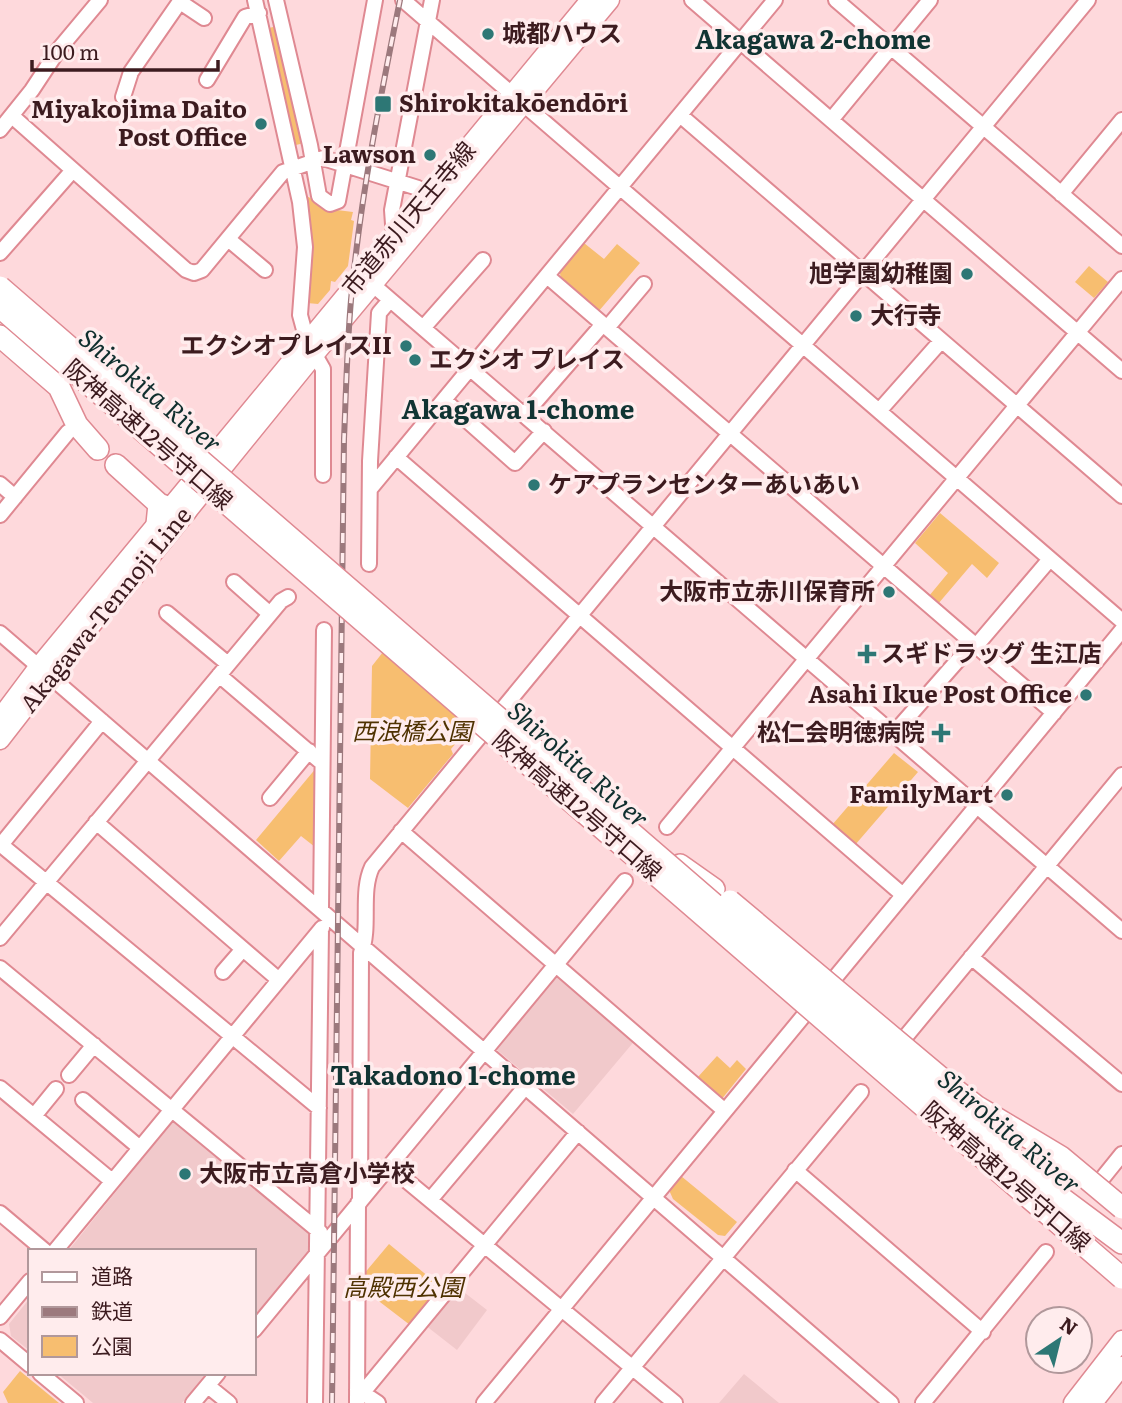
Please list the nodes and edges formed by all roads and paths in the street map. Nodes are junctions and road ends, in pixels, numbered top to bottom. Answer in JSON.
{"nodes":[{"id":1,"x":100,"y":0,"type":"edge"},
{"id":2,"x":375,"y":0,"type":"edge"},
{"id":3,"x":403,"y":0,"type":"edge"},
{"id":4,"x":432,"y":0,"type":"edge"},
{"id":5,"x":590,"y":0,"type":"edge"},
{"id":6,"x":610,"y":0,"type":"edge"},
{"id":7,"x":692,"y":0,"type":"edge"},
{"id":8,"x":775,"y":0,"type":"edge"},
{"id":9,"x":930,"y":0,"type":"edge"},
{"id":10,"x":1088,"y":0,"type":"edge"},
{"id":11,"x":181,"y":1,"type":"edge"},
{"id":12,"x":281,"y":1,"type":"edge"},
{"id":13,"x":845,"y":3,"type":"edge"},
{"id":14,"x":257,"y":7,"type":"edge"},
{"id":15,"x":204,"y":18,"type":"dead end"},
{"id":16,"x":428,"y":22,"type":"junction"},
{"id":17,"x":741,"y":42,"type":"junction"},
{"id":18,"x":891,"y":47,"type":"junction"},
{"id":19,"x":207,"y":80,"type":"dead end"},
{"id":20,"x":123,"y":97,"type":"dead end"},
{"id":21,"x":518,"y":100,"type":"junction"},
{"id":22,"x":680,"y":115,"type":"junction"},
{"id":23,"x":12,"y":116,"type":"junction"},
{"id":24,"x":831,"y":120,"type":"junction"},
{"id":25,"x":1122,"y":120,"type":"edge"},
{"id":26,"x":984,"y":126,"type":"junction"},
{"id":27,"x":0,"y":130,"type":"edge"},
{"id":28,"x":313,"y":162,"type":"junction"},
{"id":29,"x":344,"y":165,"type":"junction"},
{"id":30,"x":294,"y":168,"type":"junction"},
{"id":31,"x":73,"y":170,"type":"junction"},
{"id":32,"x":397,"y":180,"type":"junction"},
{"id":33,"x":620,"y":187,"type":"junction"},
{"id":34,"x":418,"y":188,"type":"dead end"},
{"id":35,"x":1061,"y":194,"type":"junction"},
{"id":36,"x":923,"y":200,"type":"junction"},
{"id":37,"x":394,"y":238,"type":"junction"},
{"id":38,"x":228,"y":239,"type":"junction"},
{"id":39,"x":1122,"y":246,"type":"edge"},
{"id":40,"x":0,"y":253,"type":"edge"},
{"id":41,"x":483,"y":260,"type":"dead end"},
{"id":42,"x":265,"y":270,"type":"dead end"},
{"id":43,"x":863,"y":273,"type":"junction"},
{"id":44,"x":547,"y":276,"type":"junction"},
{"id":45,"x":1122,"y":279,"type":"edge"},
{"id":46,"x":368,"y":281,"type":"junction"},
{"id":47,"x":644,"y":284,"type":"dead end"},
{"id":48,"x":0,"y":287,"type":"edge"},
{"id":49,"x":390,"y":300,"type":"junction"},
{"id":50,"x":0,"y":307,"type":"edge"},
{"id":51,"x":605,"y":326,"type":"junction"},
{"id":52,"x":424,"y":328,"type":"junction"},
{"id":53,"x":1078,"y":333,"type":"junction"},
{"id":54,"x":0,"y":335,"type":"edge"},
{"id":55,"x":941,"y":341,"type":"junction"},
{"id":56,"x":802,"y":346,"type":"junction"},
{"id":57,"x":311,"y":348,"type":"junction"},
{"id":58,"x":471,"y":368,"type":"junction"},
{"id":59,"x":1122,"y":371,"type":"edge"},
{"id":60,"x":444,"y":400,"type":"junction"},
{"id":61,"x":1017,"y":406,"type":"junction"},
{"id":62,"x":879,"y":411,"type":"junction"},
{"id":63,"x":524,"y":415,"type":"junction"},
{"id":64,"x":544,"y":431,"type":"junction"},
{"id":65,"x":68,"y":432,"type":"dead end"},
{"id":66,"x":730,"y":433,"type":"junction"},
{"id":67,"x":98,"y":449,"type":"dead end"},
{"id":68,"x":396,"y":457,"type":"junction"},
{"id":69,"x":116,"y":465,"type":"dead end"},
{"id":70,"x":323,"y":475,"type":"dead end"},
{"id":71,"x":957,"y":479,"type":"junction"},
{"id":72,"x":0,"y":484,"type":"edge"},
{"id":73,"x":370,"y":489,"type":"junction"},
{"id":74,"x":1122,"y":496,"type":"edge"},
{"id":75,"x":15,"y":497,"type":"junction"},
{"id":76,"x":169,"y":510,"type":"junction"},
{"id":77,"x":0,"y":514,"type":"edge"},
{"id":78,"x":653,"y":526,"type":"junction"},
{"id":79,"x":1050,"y":559,"type":"junction"},
{"id":80,"x":369,"y":564,"type":"dead end"},
{"id":81,"x":884,"y":566,"type":"junction"},
{"id":82,"x":234,"y":582,"type":"dead end"},
{"id":83,"x":288,"y":597,"type":"dead end"},
{"id":84,"x":167,"y":613,"type":"dead end"},
{"id":85,"x":270,"y":614,"type":"junction"},
{"id":86,"x":580,"y":616,"type":"junction"},
{"id":87,"x":1122,"y":621,"type":"edge"},
{"id":88,"x":324,"y":630,"type":"dead end"},
{"id":89,"x":1122,"y":630,"type":"edge"},
{"id":90,"x":0,"y":633,"type":"edge"},
{"id":91,"x":974,"y":644,"type":"junction"},
{"id":92,"x":808,"y":660,"type":"junction"},
{"id":93,"x":224,"y":669,"type":"junction"},
{"id":94,"x":44,"y":671,"type":"junction"},
{"id":95,"x":1054,"y":713,"type":"junction"},
{"id":96,"x":0,"y":718,"type":"edge"},
{"id":97,"x":102,"y":721,"type":"junction"},
{"id":98,"x":894,"y":733,"type":"junction"},
{"id":99,"x":0,"y":740,"type":"edge"},
{"id":100,"x":733,"y":749,"type":"junction"},
{"id":101,"x":309,"y":751,"type":"junction"},
{"id":102,"x":147,"y":760,"type":"junction"},
{"id":103,"x":322,"y":762,"type":"junction"},
{"id":104,"x":1122,"y":775,"type":"edge"},
{"id":105,"x":270,"y":798,"type":"dead end"},
{"id":106,"x":977,"y":805,"type":"junction"},
{"id":107,"x":96,"y":822,"type":"junction"},
{"id":108,"x":667,"y":827,"type":"dead end"},
{"id":109,"x":401,"y":831,"type":"junction"},
{"id":110,"x":629,"y":831,"type":"junction"},
{"id":111,"x":0,"y":845,"type":"edge"},
{"id":112,"x":1047,"y":865,"type":"junction"},
{"id":113,"x":625,"y":881,"type":"dead end"},
{"id":114,"x":46,"y":882,"type":"junction"},
{"id":115,"x":903,"y":895,"type":"junction"},
{"id":116,"x":324,"y":919,"type":"junction"},
{"id":117,"x":1122,"y":931,"type":"edge"},
{"id":118,"x":0,"y":938,"type":"edge"},
{"id":119,"x":363,"y":946,"type":"junction"},
{"id":120,"x":243,"y":949,"type":"junction"},
{"id":121,"x":971,"y":957,"type":"junction"},
{"id":122,"x":556,"y":964,"type":"junction"},
{"id":123,"x":0,"y":968,"type":"edge"},
{"id":124,"x":223,"y":972,"type":"dead end"},
{"id":125,"x":279,"y":980,"type":"junction"},
{"id":126,"x":907,"y":1035,"type":"dead end"},
{"id":127,"x":232,"y":1036,"type":"junction"},
{"id":128,"x":94,"y":1045,"type":"junction"},
{"id":129,"x":484,"y":1051,"type":"junction"},
{"id":130,"x":69,"y":1075,"type":"dead end"},
{"id":131,"x":1122,"y":1084,"type":"edge"},
{"id":132,"x":526,"y":1086,"type":"junction"},
{"id":133,"x":0,"y":1088,"type":"edge"},
{"id":134,"x":56,"y":1089,"type":"dead end"},
{"id":135,"x":861,"y":1092,"type":"dead end"},
{"id":136,"x":83,"y":1100,"type":"dead end"},
{"id":137,"x":319,"y":1108,"type":"junction"},
{"id":138,"x":171,"y":1109,"type":"junction"},
{"id":139,"x":725,"y":1111,"type":"junction"},
{"id":140,"x":34,"y":1116,"type":"junction"},
{"id":141,"x":578,"y":1132,"type":"junction"},
{"id":142,"x":140,"y":1148,"type":"junction"},
{"id":143,"x":1122,"y":1154,"type":"edge"},
{"id":144,"x":389,"y":1166,"type":"junction"},
{"id":145,"x":795,"y":1170,"type":"junction"},
{"id":146,"x":1101,"y":1180,"type":"dead end"},
{"id":147,"x":112,"y":1181,"type":"junction"},
{"id":148,"x":653,"y":1197,"type":"junction"},
{"id":149,"x":1059,"y":1197,"type":"junction"},
{"id":150,"x":430,"y":1200,"type":"junction"},
{"id":151,"x":359,"y":1203,"type":"junction"},
{"id":152,"x":1122,"y":1208,"type":"edge"},
{"id":153,"x":0,"y":1213,"type":"edge"},
{"id":154,"x":323,"y":1234,"type":"junction"},
{"id":155,"x":1122,"y":1243,"type":"edge"},
{"id":156,"x":484,"y":1244,"type":"junction"},
{"id":157,"x":43,"y":1249,"type":"edge"},
{"id":158,"x":57,"y":1249,"type":"edge"},
{"id":159,"x":1046,"y":1252,"type":"dead end"},
{"id":160,"x":317,"y":1254,"type":"junction"},
{"id":161,"x":1122,"y":1254,"type":"edge"},
{"id":162,"x":723,"y":1257,"type":"junction"},
{"id":163,"x":1122,"y":1278,"type":"edge"},
{"id":164,"x":28,"y":1283,"type":"edge"},
{"id":165,"x":562,"y":1308,"type":"junction"},
{"id":166,"x":0,"y":1317,"type":"edge"},
{"id":167,"x":256,"y":1328,"type":"edge"},
{"id":168,"x":983,"y":1332,"type":"junction"},
{"id":169,"x":0,"y":1340,"type":"edge"},
{"id":170,"x":1122,"y":1340,"type":"edge"},
{"id":171,"x":28,"y":1363,"type":"edge"},
{"id":172,"x":1122,"y":1366,"type":"edge"},
{"id":173,"x":632,"y":1367,"type":"junction"},
{"id":174,"x":42,"y":1375,"type":"edge"},
{"id":175,"x":216,"y":1375,"type":"edge"},
{"id":176,"x":208,"y":1385,"type":"junction"},
{"id":177,"x":359,"y":1394,"type":"edge"},
{"id":178,"x":76,"y":1403,"type":"edge"},
{"id":179,"x":193,"y":1403,"type":"edge"},
{"id":180,"x":229,"y":1403,"type":"edge"},
{"id":181,"x":315,"y":1403,"type":"edge"},
{"id":182,"x":378,"y":1403,"type":"edge"},
{"id":183,"x":484,"y":1403,"type":"edge"},
{"id":184,"x":603,"y":1403,"type":"edge"},
{"id":185,"x":675,"y":1403,"type":"edge"},
{"id":186,"x":891,"y":1403,"type":"edge"},
{"id":187,"x":923,"y":1403,"type":"edge"},
{"id":188,"x":1073,"y":1403,"type":"edge"},
{"id":189,"x":1093,"y":1403,"type":"edge"}],
"edges":[{"from":1,"to":23,"type":"street"},
{"from":2,"to":29,"type":"street"},
{"from":3,"to":16,"type":"street"},
{"from":4,"to":16,"type":"street"},
{"from":5,"to":21,"type":"main road","name":"市道赤川天王寺線"},
{"from":6,"to":21,"type":"main road","name":"市道赤川天王寺線"},
{"from":7,"to":17,"type":"street"},
{"from":8,"to":17,"type":"street"},
{"from":9,"to":18,"type":"street"},
{"from":10,"to":26,"type":"street"},
{"from":11,"to":15,"type":"street"},
{"from":11,"to":20,"type":"street"},
{"from":12,"to":14,"type":"street"},
{"from":12,"to":28,"type":"street"},
{"from":13,"to":18,"type":"street"},
{"from":14,"to":19,"type":"street"},
{"from":14,"to":30,"type":"street"},
{"from":16,"to":21,"type":"street"},
{"from":16,"to":32,"type":"street"},
{"from":17,"to":22,"type":"street"},
{"from":17,"to":24,"type":"street"},
{"from":18,"to":24,"type":"street"},
{"from":18,"to":26,"type":"street"},
{"from":21,"to":33,"type":"street"},
{"from":21,"to":37,"type":"main road","name":"市道赤川天王寺線"},
{"from":21,"to":46,"type":"main road","name":"市道赤川天王寺線"},
{"from":22,"to":33,"type":"street"},
{"from":22,"to":43,"type":"street"},
{"from":23,"to":27,"type":"street"},
{"from":23,"to":31,"type":"street"},
{"from":24,"to":36,"type":"street"},
{"from":25,"to":35,"type":"street"},
{"from":26,"to":35,"type":"street"},
{"from":26,"to":36,"type":"street"},
{"from":28,"to":29,"type":"street"},
{"from":28,"to":29,"type":"street"},
{"from":28,"to":30,"type":"street"},
{"from":29,"to":32,"type":"street"},
{"from":30,"to":38,"type":"street"},
{"from":30,"to":57,"type":"street"},
{"from":31,"to":38,"type":"street"},
{"from":31,"to":40,"type":"street"},
{"from":32,"to":34,"type":"street"},
{"from":32,"to":37,"type":"street"},
{"from":33,"to":44,"type":"street"},
{"from":33,"to":56,"type":"street"},
{"from":35,"to":39,"type":"street"},
{"from":36,"to":43,"type":"street"},
{"from":36,"to":53,"type":"street"},
{"from":37,"to":46,"type":"main road","name":"市道赤川天王寺線"},
{"from":38,"to":42,"type":"street"},
{"from":41,"to":52,"type":"street"},
{"from":43,"to":55,"type":"street"},
{"from":43,"to":56,"type":"street"},
{"from":44,"to":51,"type":"street"},
{"from":44,"to":58,"type":"street"},
{"from":45,"to":53,"type":"street"},
{"from":46,"to":49,"type":"street"},
{"from":46,"to":57,"type":"main road","name":"市道赤川天王寺線"},
{"from":47,"to":51,"type":"street"},
{"from":48,"to":110,"type":"highway","name":"阪神高速12号守口線","bridge":true},
{"from":49,"to":52,"type":"street"},
{"from":49,"to":73,"type":"street"},
{"from":50,"to":163,"type":"highway","name":"阪神高速12号守口線","bridge":true},
{"from":51,"to":63,"type":"street"},
{"from":51,"to":66,"type":"street"},
{"from":52,"to":58,"type":"street"},
{"from":53,"to":59,"type":"street"},
{"from":53,"to":61,"type":"street"},
{"from":54,"to":67,"type":"highway"},
{"from":55,"to":61,"type":"street"},
{"from":55,"to":62,"type":"street"},
{"from":56,"to":62,"type":"street"},
{"from":56,"to":66,"type":"street"},
{"from":57,"to":70,"type":"street"},
{"from":57,"to":76,"type":"main road","name":"Akagawa-Tennoji Line","bridge":true},
{"from":58,"to":60,"type":"street"},
{"from":58,"to":63,"type":"street"},
{"from":60,"to":64,"type":"street"},
{"from":60,"to":68,"type":"street"},
{"from":61,"to":71,"type":"street"},
{"from":61,"to":74,"type":"street"},
{"from":62,"to":71,"type":"street"},
{"from":63,"to":64,"type":"street"},
{"from":64,"to":78,"type":"street"},
{"from":65,"to":75,"type":"street"},
{"from":66,"to":78,"type":"street"},
{"from":66,"to":81,"type":"street"},
{"from":68,"to":73,"type":"street"},
{"from":68,"to":86,"type":"street"},
{"from":69,"to":76,"type":"highway"},
{"from":71,"to":79,"type":"street"},
{"from":71,"to":81,"type":"street"},
{"from":72,"to":75,"type":"street"},
{"from":73,"to":80,"type":"street"},
{"from":75,"to":77,"type":"street"},
{"from":76,"to":94,"type":"main road","name":"Akagawa-Tennoji Line"},
{"from":76,"to":94,"type":"main road","name":"Akagawa-Tennoji Line"},
{"from":78,"to":86,"type":"street"},
{"from":78,"to":92,"type":"street"},
{"from":79,"to":87,"type":"street"},
{"from":79,"to":91,"type":"street"},
{"from":81,"to":91,"type":"street"},
{"from":81,"to":92,"type":"street"},
{"from":82,"to":85,"type":"street"},
{"from":83,"to":85,"type":"street"},
{"from":84,"to":93,"type":"street"},
{"from":85,"to":93,"type":"street"},
{"from":86,"to":100,"type":"street"},
{"from":86,"to":109,"type":"street","bridge":true},
{"from":88,"to":103,"type":"street"},
{"from":89,"to":95,"type":"street"},
{"from":90,"to":94,"type":"street"},
{"from":91,"to":95,"type":"street"},
{"from":91,"to":98,"type":"street"},
{"from":92,"to":98,"type":"street"},
{"from":92,"to":100,"type":"street"},
{"from":93,"to":101,"type":"street"},
{"from":93,"to":102,"type":"street"},
{"from":94,"to":96,"type":"main road","name":"Akagawa-Tennoji Line"},
{"from":94,"to":97,"type":"street"},
{"from":94,"to":99,"type":"main road","name":"Akagawa-Tennoji Line"},
{"from":95,"to":106,"type":"street"},
{"from":97,"to":102,"type":"street"},
{"from":97,"to":111,"type":"street"},
{"from":98,"to":106,"type":"street"},
{"from":100,"to":108,"type":"street"},
{"from":100,"to":115,"type":"street"},
{"from":101,"to":103,"type":"street"},
{"from":101,"to":105,"type":"street"},
{"from":102,"to":107,"type":"street"},
{"from":102,"to":116,"type":"street"},
{"from":103,"to":116,"type":"street"},
{"from":104,"to":112,"type":"street"},
{"from":106,"to":112,"type":"street"},
{"from":106,"to":115,"type":"street"},
{"from":107,"to":114,"type":"street"},
{"from":107,"to":120,"type":"street"},
{"from":109,"to":119,"type":"street"},
{"from":109,"to":122,"type":"street"},
{"from":110,"to":149,"type":"highway","name":"阪神高速12号守口線","bridge":true},
{"from":110,"to":152,"type":"highway","bridge":true},
{"from":111,"to":114,"type":"street"},
{"from":112,"to":117,"type":"street"},
{"from":112,"to":121,"type":"street"},
{"from":113,"to":122,"type":"street"},
{"from":114,"to":118,"type":"street"},
{"from":114,"to":127,"type":"street"},
{"from":115,"to":139,"type":"street","bridge":true},
{"from":116,"to":119,"type":"street"},
{"from":116,"to":125,"type":"street"},
{"from":116,"to":137,"type":"street"},
{"from":119,"to":129,"type":"street"},
{"from":119,"to":151,"type":"street"},
{"from":120,"to":124,"type":"street"},
{"from":120,"to":125,"type":"street"},
{"from":121,"to":126,"type":"street"},
{"from":121,"to":131,"type":"street"},
{"from":122,"to":129,"type":"street"},
{"from":122,"to":139,"type":"street"},
{"from":123,"to":128,"type":"street"},
{"from":125,"to":127,"type":"street"},
{"from":127,"to":137,"type":"street"},
{"from":127,"to":138,"type":"street"},
{"from":128,"to":130,"type":"street"},
{"from":128,"to":138,"type":"street"},
{"from":129,"to":132,"type":"street"},
{"from":129,"to":144,"type":"street"},
{"from":132,"to":141,"type":"street"},
{"from":132,"to":150,"type":"street"},
{"from":133,"to":140,"type":"street"},
{"from":134,"to":140,"type":"street"},
{"from":135,"to":145,"type":"street"},
{"from":136,"to":142,"type":"street"},
{"from":137,"to":154,"type":"street"},
{"from":138,"to":142,"type":"street"},
{"from":138,"to":154,"type":"street"},
{"from":139,"to":148,"type":"street"},
{"from":140,"to":147,"type":"street"},
{"from":141,"to":148,"type":"street"},
{"from":141,"to":156,"type":"street"},
{"from":142,"to":147,"type":"street"},
{"from":143,"to":146,"type":"street"},
{"from":144,"to":150,"type":"street"},
{"from":144,"to":151,"type":"street"},
{"from":145,"to":162,"type":"street"},
{"from":145,"to":168,"type":"street"},
{"from":147,"to":158,"type":"street"},
{"from":148,"to":162,"type":"street"},
{"from":148,"to":165,"type":"street"},
{"from":149,"to":155,"type":"highway","name":"阪神高速12号守口線"},
{"from":149,"to":161,"type":"highway"},
{"from":150,"to":156,"type":"street"},
{"from":151,"to":154,"type":"street"},
{"from":151,"to":177,"type":"street"},
{"from":153,"to":157,"type":"street"},
{"from":154,"to":160,"type":"street"},
{"from":156,"to":165,"type":"street"},
{"from":156,"to":177,"type":"street"},
{"from":159,"to":168,"type":"street"},
{"from":160,"to":167,"type":"street"},
{"from":160,"to":181,"type":"street"},
{"from":162,"to":173,"type":"street"},
{"from":162,"to":186,"type":"street"},
{"from":164,"to":166,"type":"street"},
{"from":165,"to":173,"type":"street"},
{"from":165,"to":183,"type":"street"},
{"from":168,"to":187,"type":"street"},
{"from":169,"to":171,"type":"street"},
{"from":170,"to":188,"type":"main road"},
{"from":172,"to":189,"type":"main road"},
{"from":173,"to":184,"type":"street"},
{"from":173,"to":185,"type":"street"},
{"from":174,"to":178,"type":"street"},
{"from":175,"to":176,"type":"street"},
{"from":176,"to":179,"type":"street"},
{"from":176,"to":180,"type":"street"},
{"from":177,"to":182,"type":"street"}]}
